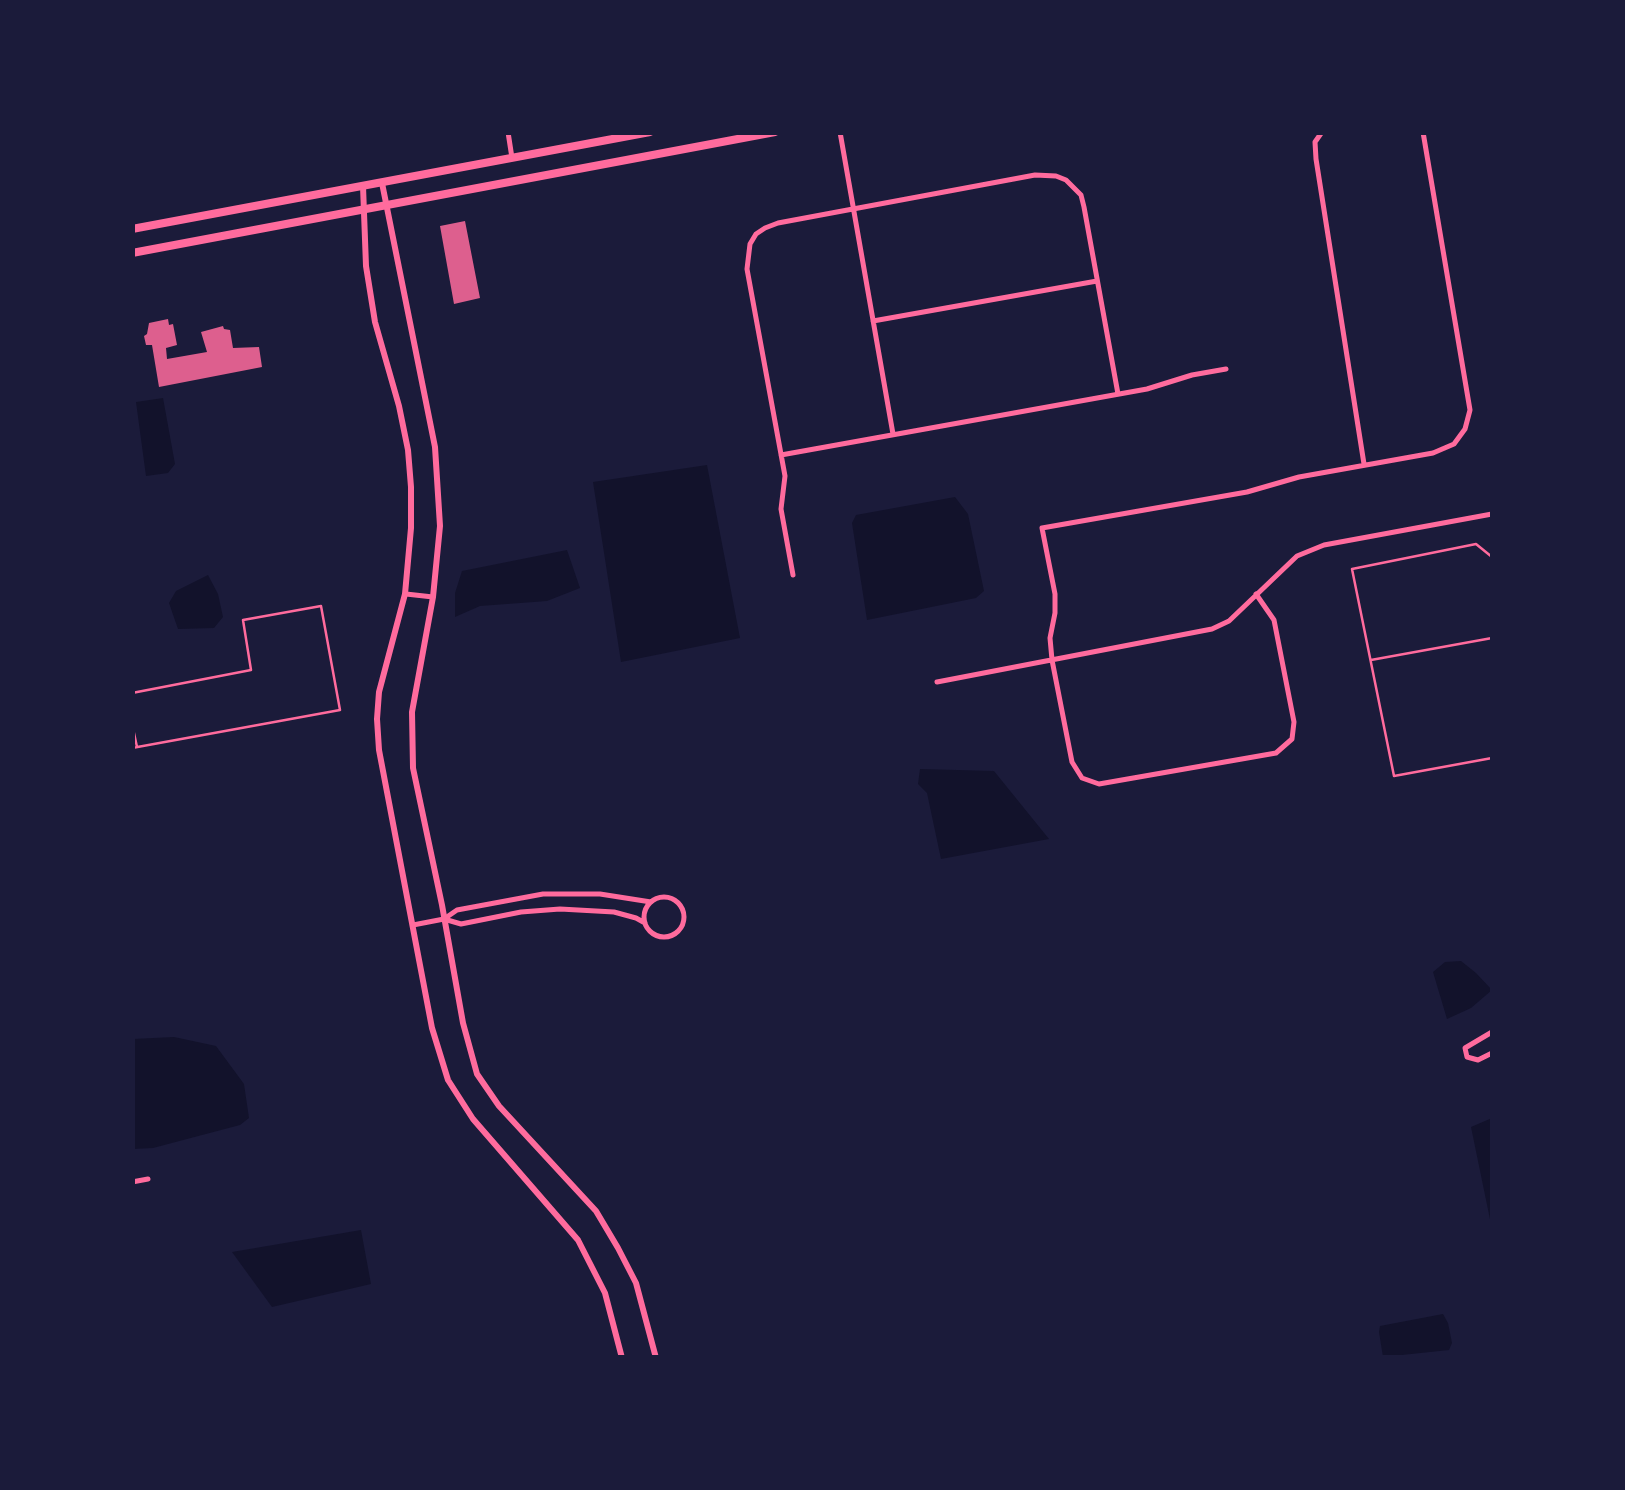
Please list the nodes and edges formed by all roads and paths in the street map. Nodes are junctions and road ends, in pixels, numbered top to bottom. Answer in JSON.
{"nodes":[{"id":1,"x":508,"y":132,"type":"edge"},
{"id":2,"x":650,"y":132,"type":"edge"},
{"id":3,"x":775,"y":132,"type":"edge"},
{"id":4,"x":840,"y":132,"type":"edge"},
{"id":5,"x":1322,"y":132,"type":"edge"},
{"id":6,"x":1423,"y":132,"type":"edge"},
{"id":7,"x":512,"y":158,"type":"junction"},
{"id":8,"x":382,"y":182,"type":"junction"},
{"id":9,"x":363,"y":186,"type":"junction"},
{"id":10,"x":387,"y":206,"type":"junction"},
{"id":11,"x":853,"y":208,"type":"junction"},
{"id":12,"x":365,"y":210,"type":"junction"},
{"id":13,"x":132,"y":229,"type":"edge"},
{"id":14,"x":132,"y":253,"type":"edge"},
{"id":15,"x":1097,"y":281,"type":"junction"},
{"id":16,"x":873,"y":321,"type":"junction"},
{"id":17,"x":1226,"y":368,"type":"dead end"},
{"id":18,"x":1118,"y":394,"type":"junction"},
{"id":19,"x":893,"y":434,"type":"junction"},
{"id":20,"x":781,"y":455,"type":"junction"},
{"id":21,"x":1364,"y":465,"type":"junction"},
{"id":22,"x":1492,"y":514,"type":"edge"},
{"id":23,"x":1492,"y":557,"type":"edge"},
{"id":24,"x":793,"y":575,"type":"dead end"},
{"id":25,"x":405,"y":594,"type":"junction"},
{"id":26,"x":1256,"y":594,"type":"junction"},
{"id":27,"x":433,"y":598,"type":"junction"},
{"id":28,"x":1492,"y":638,"type":"edge"},
{"id":29,"x":1052,"y":660,"type":"junction"},
{"id":30,"x":1370,"y":660,"type":"junction"},
{"id":31,"x":937,"y":682,"type":"dead end"},
{"id":32,"x":132,"y":693,"type":"edge"},
{"id":33,"x":132,"y":724,"type":"edge"},
{"id":34,"x":135,"y":748,"type":"edge"},
{"id":35,"x":1492,"y":758,"type":"edge"},
{"id":36,"x":652,"y":902,"type":"junction"},
{"id":37,"x":444,"y":920,"type":"junction"},
{"id":38,"x":645,"y":924,"type":"junction"},
{"id":39,"x":413,"y":925,"type":"junction"},
{"id":40,"x":1492,"y":1032,"type":"edge"},
{"id":41,"x":1492,"y":1053,"type":"edge"},
{"id":42,"x":148,"y":1179,"type":"dead end"},
{"id":43,"x":132,"y":1182,"type":"edge"},
{"id":44,"x":622,"y":1358,"type":"edge"},
{"id":45,"x":656,"y":1358,"type":"edge"}],
"edges":[{"from":1,"to":7,"type":"street"},
{"from":2,"to":7,"type":"main road"},
{"from":3,"to":10,"type":"main road"},
{"from":4,"to":11,"type":"street"},
{"from":5,"to":21,"type":"street"},
{"from":6,"to":21,"type":"street"},
{"from":7,"to":8,"type":"main road"},
{"from":8,"to":9,"type":"main road"},
{"from":8,"to":10,"type":"main road"},
{"from":9,"to":12,"type":"main road"},
{"from":9,"to":13,"type":"main road"},
{"from":10,"to":12,"type":"main road"},
{"from":10,"to":27,"type":"main road"},
{"from":11,"to":15,"type":"street"},
{"from":11,"to":16,"type":"street"},
{"from":11,"to":20,"type":"street"},
{"from":12,"to":14,"type":"main road"},
{"from":12,"to":25,"type":"main road"},
{"from":15,"to":16,"type":"street"},
{"from":15,"to":18,"type":"street"},
{"from":16,"to":19,"type":"street"},
{"from":17,"to":18,"type":"street"},
{"from":18,"to":19,"type":"street"},
{"from":19,"to":20,"type":"street"},
{"from":20,"to":24,"type":"street"},
{"from":21,"to":29,"type":"street"},
{"from":22,"to":26,"type":"street"},
{"from":23,"to":30,"type":"lane"},
{"from":25,"to":27,"type":"street"},
{"from":25,"to":39,"type":"main road"},
{"from":26,"to":29,"type":"street"},
{"from":26,"to":29,"type":"street"},
{"from":27,"to":37,"type":"main road"},
{"from":28,"to":30,"type":"lane"},
{"from":29,"to":31,"type":"street"},
{"from":30,"to":35,"type":"lane"},
{"from":32,"to":34,"type":"lane"},
{"from":33,"to":34,"type":"lane"},
{"from":36,"to":37,"type":"street"},
{"from":36,"to":38,"type":"street"},
{"from":36,"to":38,"type":"street"},
{"from":37,"to":38,"type":"street"},
{"from":37,"to":39,"type":"street"},
{"from":37,"to":45,"type":"main road"},
{"from":39,"to":44,"type":"main road"},
{"from":40,"to":41,"type":"street"},
{"from":42,"to":43,"type":"street"}]}
